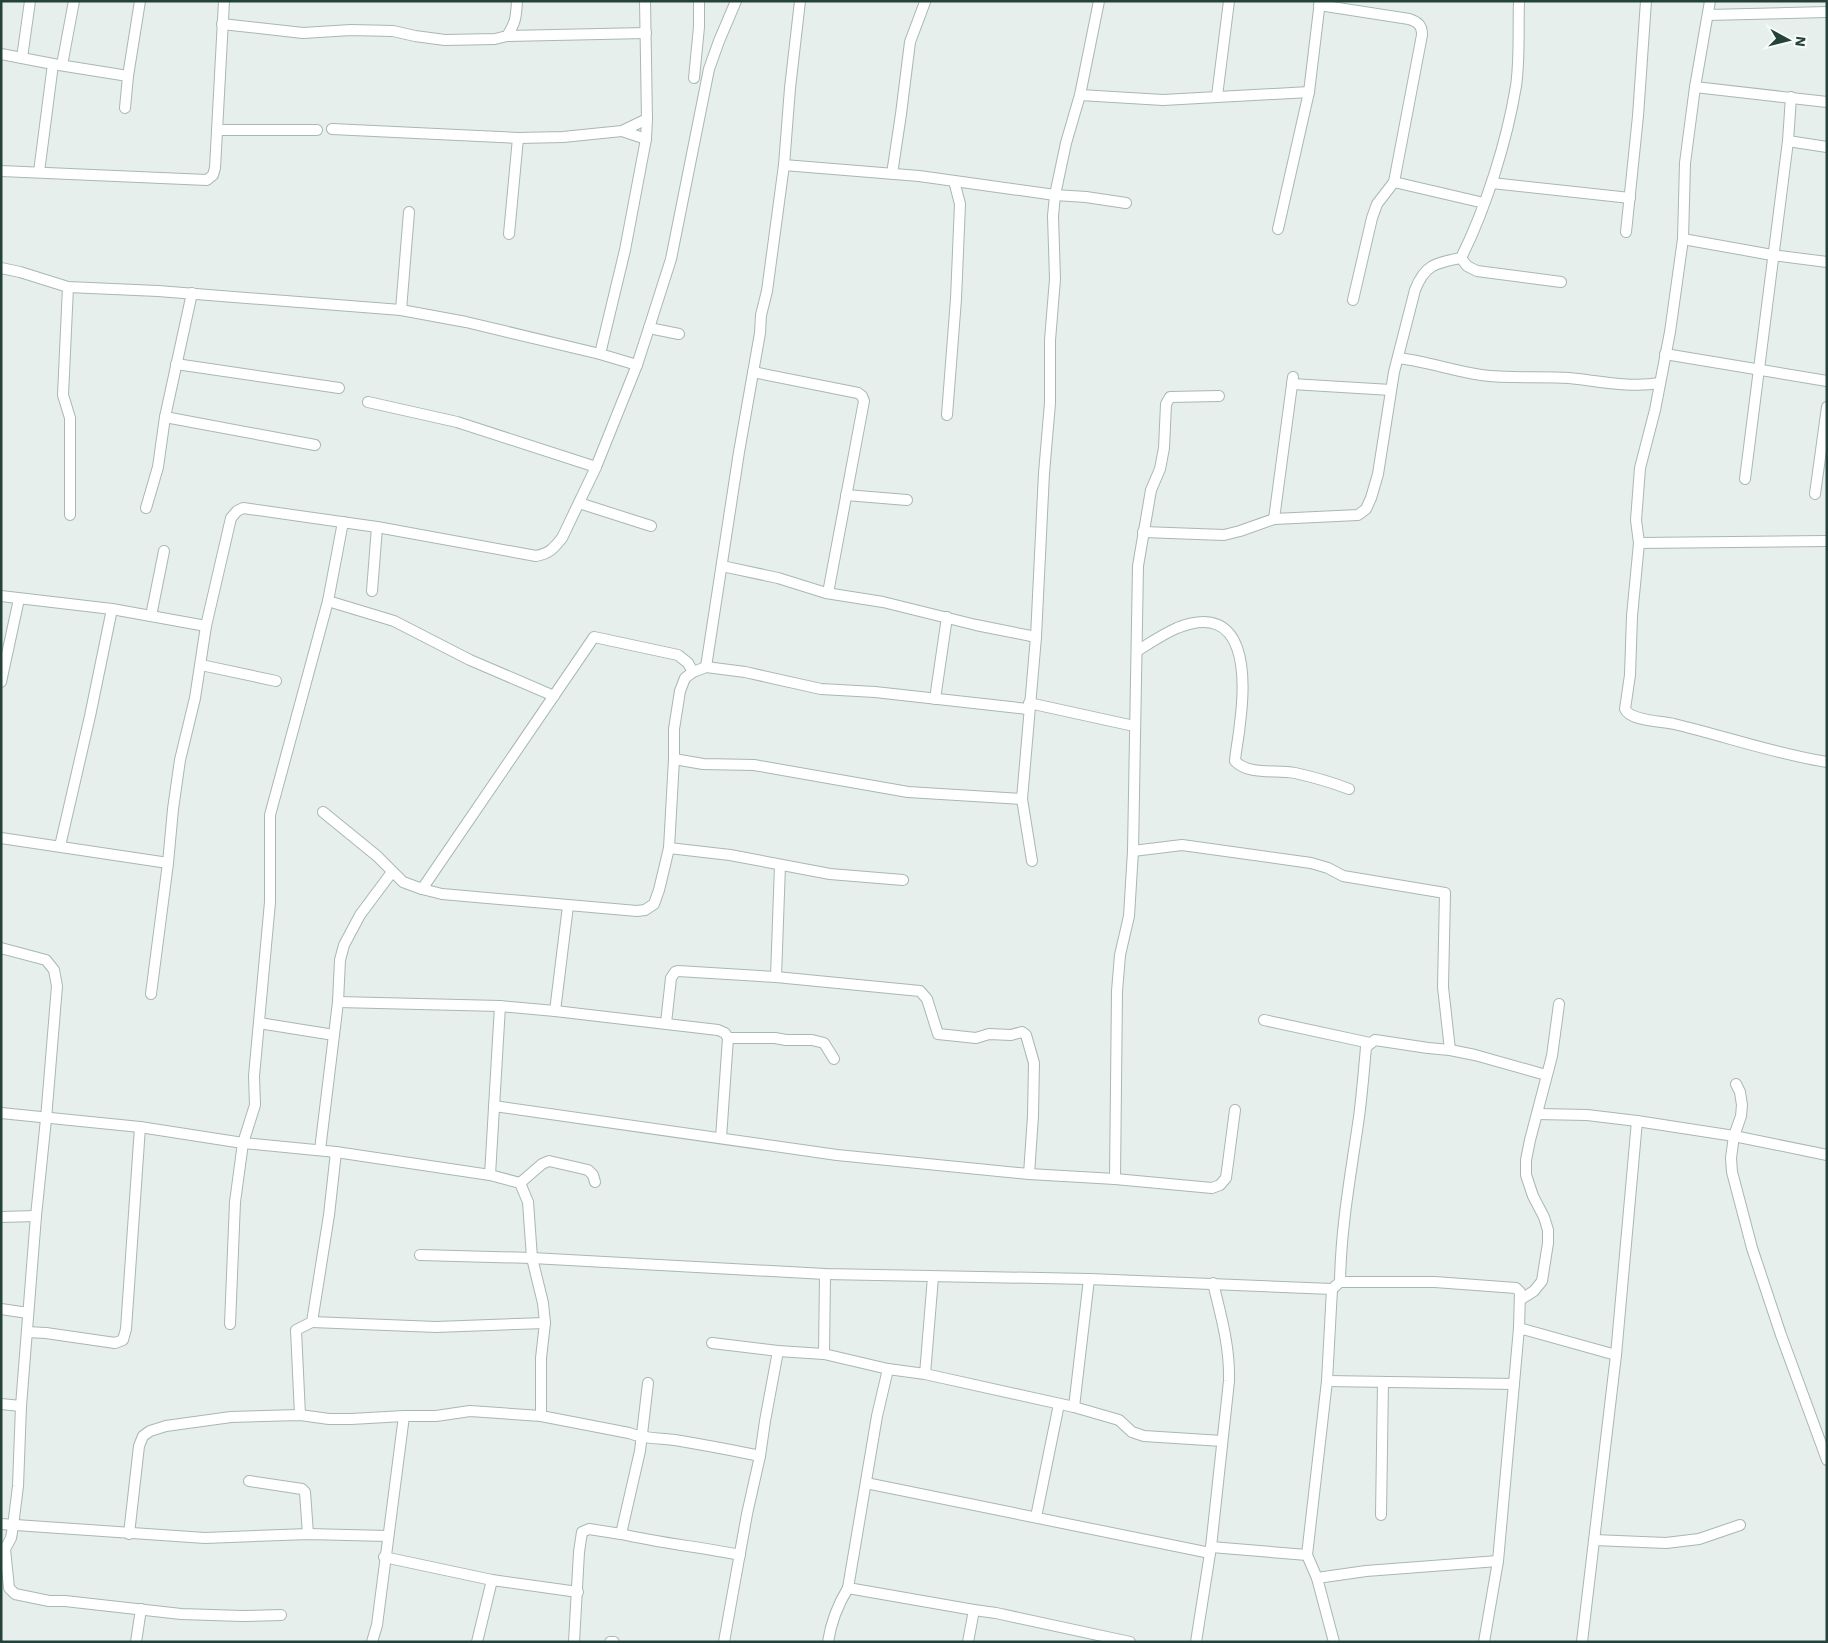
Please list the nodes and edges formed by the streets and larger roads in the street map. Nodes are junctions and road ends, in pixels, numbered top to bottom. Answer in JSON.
{"nodes":[{"id":1,"x":30,"y":1,"type":"edge"},
{"id":2,"x":74,"y":1,"type":"edge"},
{"id":3,"x":140,"y":1,"type":"edge"},
{"id":4,"x":224,"y":1,"type":"edge"},
{"id":5,"x":517,"y":1,"type":"edge"},
{"id":6,"x":645,"y":1,"type":"edge"},
{"id":7,"x":699,"y":1,"type":"edge"},
{"id":8,"x":736,"y":1,"type":"edge"},
{"id":9,"x":800,"y":1,"type":"edge"},
{"id":10,"x":1099,"y":1,"type":"edge"},
{"id":11,"x":1229,"y":1,"type":"edge"},
{"id":12,"x":1519,"y":1,"type":"edge"},
{"id":13,"x":1646,"y":1,"type":"edge"},
{"id":14,"x":1710,"y":1,"type":"edge"},
{"id":15,"x":925,"y":2,"type":"edge"},
{"id":16,"x":1320,"y":3,"type":"edge"},
{"id":17,"x":1827,"y":12,"type":"edge"},
{"id":18,"x":1708,"y":15,"type":"junction"},
{"id":19,"x":222,"y":24,"type":"junction"},
{"id":20,"x":646,"y":33,"type":"junction"},
{"id":21,"x":507,"y":36,"type":"junction"},
{"id":22,"x":1,"y":54,"type":"edge"},
{"id":23,"x":22,"y":58,"type":"junction"},
{"id":24,"x":58,"y":65,"type":"junction"},
{"id":25,"x":128,"y":76,"type":"junction"},
{"id":26,"x":694,"y":78,"type":"dead end"},
{"id":27,"x":1695,"y":87,"type":"junction"},
{"id":28,"x":1309,"y":92,"type":"junction"},
{"id":29,"x":1080,"y":95,"type":"junction"},
{"id":30,"x":1217,"y":96,"type":"junction"},
{"id":31,"x":1791,"y":98,"type":"junction"},
{"id":32,"x":1827,"y":102,"type":"edge"},
{"id":33,"x":125,"y":108,"type":"dead end"},
{"id":34,"x":647,"y":119,"type":"junction"},
{"id":35,"x":332,"y":129,"type":"dead end"},
{"id":36,"x":217,"y":130,"type":"junction"},
{"id":37,"x":317,"y":130,"type":"dead end"},
{"id":38,"x":622,"y":131,"type":"junction"},
{"id":39,"x":518,"y":138,"type":"junction"},
{"id":40,"x":646,"y":139,"type":"junction"},
{"id":41,"x":1788,"y":141,"type":"junction"},
{"id":42,"x":1827,"y":147,"type":"edge"},
{"id":43,"x":784,"y":165,"type":"junction"},
{"id":44,"x":1,"y":171,"type":"edge"},
{"id":45,"x":39,"y":172,"type":"junction"},
{"id":46,"x":892,"y":174,"type":"junction"},
{"id":47,"x":954,"y":181,"type":"junction"},
{"id":48,"x":1394,"y":182,"type":"junction"},
{"id":49,"x":1492,"y":183,"type":"junction"},
{"id":50,"x":1055,"y":195,"type":"junction"},
{"id":51,"x":1630,"y":198,"type":"junction"},
{"id":52,"x":1126,"y":203,"type":"dead end"},
{"id":53,"x":1484,"y":203,"type":"junction"},
{"id":54,"x":410,"y":212,"type":"dead end"},
{"id":55,"x":1278,"y":229,"type":"dead end"},
{"id":56,"x":1626,"y":232,"type":"dead end"},
{"id":57,"x":509,"y":234,"type":"dead end"},
{"id":58,"x":1683,"y":239,"type":"junction"},
{"id":59,"x":1772,"y":255,"type":"junction"},
{"id":60,"x":1461,"y":258,"type":"junction"},
{"id":61,"x":1827,"y":262,"type":"edge"},
{"id":62,"x":1,"y":268,"type":"edge"},
{"id":63,"x":1561,"y":282,"type":"dead end"},
{"id":64,"x":68,"y":287,"type":"junction"},
{"id":65,"x":192,"y":293,"type":"junction"},
{"id":66,"x":1353,"y":300,"type":"dead end"},
{"id":67,"x":401,"y":310,"type":"junction"},
{"id":68,"x":649,"y":328,"type":"junction"},
{"id":69,"x":679,"y":334,"type":"dead end"},
{"id":70,"x":600,"y":354,"type":"junction"},
{"id":71,"x":1665,"y":354,"type":"junction"},
{"id":72,"x":1398,"y":358,"type":"junction"},
{"id":73,"x":176,"y":364,"type":"junction"},
{"id":74,"x":637,"y":364,"type":"junction"},
{"id":75,"x":1758,"y":370,"type":"junction"},
{"id":76,"x":753,"y":372,"type":"junction"},
{"id":77,"x":1827,"y":381,"type":"edge"},
{"id":78,"x":1660,"y":383,"type":"junction"},
{"id":79,"x":339,"y":388,"type":"dead end"},
{"id":80,"x":1391,"y":390,"type":"junction"},
{"id":81,"x":1219,"y":396,"type":"dead end"},
{"id":82,"x":368,"y":402,"type":"dead end"},
{"id":83,"x":1827,"y":407,"type":"edge"},
{"id":84,"x":947,"y":415,"type":"dead end"},
{"id":85,"x":165,"y":417,"type":"junction"},
{"id":86,"x":315,"y":445,"type":"dead end"},
{"id":87,"x":596,"y":467,"type":"junction"},
{"id":88,"x":1745,"y":479,"type":"dead end"},
{"id":89,"x":1815,"y":494,"type":"dead end"},
{"id":90,"x":846,"y":495,"type":"junction"},
{"id":91,"x":907,"y":500,"type":"dead end"},
{"id":92,"x":579,"y":503,"type":"junction"},
{"id":93,"x":146,"y":508,"type":"dead end"},
{"id":94,"x":70,"y":515,"type":"dead end"},
{"id":95,"x":1274,"y":519,"type":"junction"},
{"id":96,"x":344,"y":522,"type":"junction"},
{"id":97,"x":651,"y":526,"type":"dead end"},
{"id":98,"x":377,"y":527,"type":"junction"},
{"id":99,"x":1143,"y":532,"type":"junction"},
{"id":100,"x":1827,"y":541,"type":"edge"},
{"id":101,"x":1639,"y":543,"type":"junction"},
{"id":102,"x":164,"y":551,"type":"dead end"},
{"id":103,"x":722,"y":566,"type":"junction"},
{"id":104,"x":372,"y":592,"type":"dead end"},
{"id":105,"x":828,"y":593,"type":"junction"},
{"id":106,"x":1,"y":596,"type":"edge"},
{"id":107,"x":19,"y":599,"type":"junction"},
{"id":108,"x":328,"y":601,"type":"junction"},
{"id":109,"x":112,"y":609,"type":"junction"},
{"id":110,"x":150,"y":616,"type":"junction"},
{"id":111,"x":947,"y":617,"type":"junction"},
{"id":112,"x":206,"y":626,"type":"junction"},
{"id":113,"x":1036,"y":637,"type":"junction"},
{"id":114,"x":1137,"y":651,"type":"junction"},
{"id":115,"x":201,"y":665,"type":"junction"},
{"id":116,"x":706,"y":667,"type":"junction"},
{"id":117,"x":692,"y":672,"type":"junction"},
{"id":118,"x":276,"y":681,"type":"dead end"},
{"id":119,"x":1,"y":682,"type":"edge"},
{"id":120,"x":554,"y":696,"type":"junction"},
{"id":121,"x":935,"y":699,"type":"junction"},
{"id":122,"x":1029,"y":706,"type":"junction"},
{"id":123,"x":1134,"y":726,"type":"junction"},
{"id":124,"x":674,"y":759,"type":"junction"},
{"id":125,"x":1827,"y":762,"type":"edge"},
{"id":126,"x":1349,"y":789,"type":"dead end"},
{"id":127,"x":1022,"y":799,"type":"junction"},
{"id":128,"x":323,"y":812,"type":"dead end"},
{"id":129,"x":1,"y":838,"type":"edge"},
{"id":130,"x":60,"y":846,"type":"junction"},
{"id":131,"x":669,"y":848,"type":"junction"},
{"id":132,"x":1133,"y":851,"type":"junction"},
{"id":133,"x":1032,"y":860,"type":"dead end"},
{"id":134,"x":168,"y":863,"type":"junction"},
{"id":135,"x":780,"y":865,"type":"junction"},
{"id":136,"x":392,"y":872,"type":"junction"},
{"id":137,"x":903,"y":880,"type":"dead end"},
{"id":138,"x":422,"y":889,"type":"junction"},
{"id":139,"x":568,"y":906,"type":"junction"},
{"id":140,"x":1,"y":948,"type":"edge"},
{"id":141,"x":776,"y":978,"type":"junction"},
{"id":142,"x":151,"y":994,"type":"dead end"},
{"id":143,"x":338,"y":1002,"type":"junction"},
{"id":144,"x":1560,"y":1004,"type":"dead end"},
{"id":145,"x":500,"y":1006,"type":"junction"},
{"id":146,"x":555,"y":1010,"type":"junction"},
{"id":147,"x":1264,"y":1020,"type":"dead end"},
{"id":148,"x":259,"y":1023,"type":"junction"},
{"id":149,"x":666,"y":1023,"type":"junction"},
{"id":150,"x":334,"y":1035,"type":"junction"},
{"id":151,"x":728,"y":1038,"type":"junction"},
{"id":152,"x":1370,"y":1043,"type":"junction"},
{"id":153,"x":1450,"y":1050,"type":"junction"},
{"id":154,"x":834,"y":1059,"type":"dead end"},
{"id":155,"x":1546,"y":1075,"type":"junction"},
{"id":156,"x":1736,"y":1084,"type":"dead end"},
{"id":157,"x":494,"y":1106,"type":"junction"},
{"id":158,"x":1235,"y":1110,"type":"dead end"},
{"id":159,"x":1,"y":1113,"type":"edge"},
{"id":160,"x":1537,"y":1114,"type":"junction"},
{"id":161,"x":46,"y":1119,"type":"junction"},
{"id":162,"x":1637,"y":1121,"type":"junction"},
{"id":163,"x":140,"y":1127,"type":"junction"},
{"id":164,"x":1734,"y":1136,"type":"junction"},
{"id":165,"x":721,"y":1138,"type":"junction"},
{"id":166,"x":244,"y":1143,"type":"junction"},
{"id":167,"x":320,"y":1150,"type":"junction"},
{"id":168,"x":336,"y":1152,"type":"junction"},
{"id":169,"x":1827,"y":1155,"type":"edge"},
{"id":170,"x":490,"y":1174,"type":"junction"},
{"id":171,"x":1029,"y":1174,"type":"junction"},
{"id":172,"x":1116,"y":1178,"type":"junction"},
{"id":173,"x":595,"y":1182,"type":"dead end"},
{"id":174,"x":520,"y":1183,"type":"junction"},
{"id":175,"x":36,"y":1216,"type":"junction"},
{"id":176,"x":1,"y":1217,"type":"edge"},
{"id":177,"x":420,"y":1255,"type":"dead end"},
{"id":178,"x":532,"y":1258,"type":"junction"},
{"id":179,"x":825,"y":1274,"type":"junction"},
{"id":180,"x":933,"y":1278,"type":"junction"},
{"id":181,"x":1089,"y":1279,"type":"junction"},
{"id":182,"x":1340,"y":1282,"type":"junction"},
{"id":183,"x":1213,"y":1283,"type":"junction"},
{"id":184,"x":1332,"y":1289,"type":"junction"},
{"id":185,"x":1520,"y":1300,"type":"junction"},
{"id":186,"x":1,"y":1309,"type":"edge"},
{"id":187,"x":28,"y":1313,"type":"junction"},
{"id":188,"x":312,"y":1322,"type":"junction"},
{"id":189,"x":545,"y":1322,"type":"junction"},
{"id":190,"x":230,"y":1324,"type":"dead end"},
{"id":191,"x":1519,"y":1328,"type":"junction"},
{"id":192,"x":27,"y":1332,"type":"junction"},
{"id":193,"x":712,"y":1343,"type":"dead end"},
{"id":194,"x":778,"y":1351,"type":"junction"},
{"id":195,"x":824,"y":1354,"type":"junction"},
{"id":196,"x":1616,"y":1355,"type":"junction"},
{"id":197,"x":888,"y":1369,"type":"junction"},
{"id":198,"x":925,"y":1374,"type":"junction"},
{"id":199,"x":1327,"y":1381,"type":"junction"},
{"id":200,"x":1383,"y":1382,"type":"junction"},
{"id":201,"x":648,"y":1383,"type":"dead end"},
{"id":202,"x":1514,"y":1384,"type":"junction"},
{"id":203,"x":1,"y":1404,"type":"edge"},
{"id":204,"x":1059,"y":1404,"type":"junction"},
{"id":205,"x":21,"y":1406,"type":"junction"},
{"id":206,"x":1074,"y":1408,"type":"junction"},
{"id":207,"x":300,"y":1415,"type":"junction"},
{"id":208,"x":404,"y":1416,"type":"junction"},
{"id":209,"x":541,"y":1416,"type":"junction"},
{"id":210,"x":641,"y":1438,"type":"junction"},
{"id":211,"x":1222,"y":1441,"type":"junction"},
{"id":212,"x":760,"y":1456,"type":"junction"},
{"id":213,"x":1827,"y":1460,"type":"edge"},
{"id":214,"x":249,"y":1481,"type":"dead end"},
{"id":215,"x":866,"y":1483,"type":"junction"},
{"id":216,"x":1381,"y":1515,"type":"dead end"},
{"id":217,"x":1036,"y":1517,"type":"junction"},
{"id":218,"x":1,"y":1524,"type":"edge"},
{"id":219,"x":1740,"y":1525,"type":"dead end"},
{"id":220,"x":14,"y":1526,"type":"junction"},
{"id":221,"x":129,"y":1534,"type":"junction"},
{"id":222,"x":308,"y":1534,"type":"junction"},
{"id":223,"x":621,"y":1534,"type":"junction"},
{"id":224,"x":387,"y":1536,"type":"junction"},
{"id":225,"x":1594,"y":1540,"type":"junction"},
{"id":226,"x":1211,"y":1550,"type":"junction"},
{"id":227,"x":3,"y":1551,"type":"edge"},
{"id":228,"x":1307,"y":1554,"type":"junction"},
{"id":229,"x":740,"y":1555,"type":"junction"},
{"id":230,"x":384,"y":1557,"type":"junction"},
{"id":231,"x":1498,"y":1561,"type":"junction"},
{"id":232,"x":1317,"y":1578,"type":"junction"},
{"id":233,"x":492,"y":1580,"type":"junction"},
{"id":234,"x":848,"y":1588,"type":"junction"},
{"id":235,"x":578,"y":1592,"type":"junction"},
{"id":236,"x":141,"y":1609,"type":"junction"},
{"id":237,"x":974,"y":1610,"type":"junction"},
{"id":238,"x":281,"y":1615,"type":"dead end"},
{"id":239,"x":136,"y":1642,"type":"edge"},
{"id":240,"x":372,"y":1642,"type":"edge"},
{"id":241,"x":477,"y":1642,"type":"edge"},
{"id":242,"x":574,"y":1642,"type":"edge"},
{"id":243,"x":610,"y":1642,"type":"edge"},
{"id":244,"x":614,"y":1642,"type":"edge"},
{"id":245,"x":724,"y":1642,"type":"edge"},
{"id":246,"x":828,"y":1642,"type":"edge"},
{"id":247,"x":968,"y":1642,"type":"edge"},
{"id":248,"x":1130,"y":1642,"type":"edge"},
{"id":249,"x":1196,"y":1642,"type":"edge"},
{"id":250,"x":1334,"y":1642,"type":"edge"},
{"id":251,"x":1484,"y":1642,"type":"edge"},
{"id":252,"x":1582,"y":1642,"type":"edge"}],
"edges":[{"from":1,"to":23,"type":"street"},
{"from":2,"to":24,"type":"street"},
{"from":3,"to":25,"type":"street"},
{"from":4,"to":19,"type":"street"},
{"from":5,"to":21,"type":"street"},
{"from":6,"to":20,"type":"street"},
{"from":7,"to":26,"type":"street"},
{"from":8,"to":68,"type":"street"},
{"from":9,"to":43,"type":"street"},
{"from":10,"to":29,"type":"street"},
{"from":11,"to":30,"type":"street"},
{"from":12,"to":49,"type":"street"},
{"from":13,"to":51,"type":"street"},
{"from":14,"to":18,"type":"street"},
{"from":15,"to":46,"type":"street"},
{"from":16,"to":28,"type":"street"},
{"from":16,"to":48,"type":"street"},
{"from":17,"to":18,"type":"street"},
{"from":18,"to":27,"type":"street"},
{"from":19,"to":21,"type":"street"},
{"from":19,"to":36,"type":"street"},
{"from":20,"to":21,"type":"street"},
{"from":20,"to":34,"type":"street"},
{"from":22,"to":23,"type":"street"},
{"from":23,"to":24,"type":"street"},
{"from":24,"to":25,"type":"street"},
{"from":24,"to":45,"type":"street"},
{"from":25,"to":33,"type":"street"},
{"from":27,"to":31,"type":"street"},
{"from":27,"to":58,"type":"street"},
{"from":28,"to":30,"type":"street"},
{"from":28,"to":55,"type":"street"},
{"from":29,"to":30,"type":"street"},
{"from":29,"to":50,"type":"street"},
{"from":31,"to":32,"type":"street"},
{"from":31,"to":41,"type":"street"},
{"from":34,"to":38,"type":"street"},
{"from":34,"to":40,"type":"street"},
{"from":35,"to":39,"type":"street"},
{"from":36,"to":37,"type":"street"},
{"from":36,"to":45,"type":"street"},
{"from":38,"to":39,"type":"street"},
{"from":38,"to":40,"type":"street"},
{"from":39,"to":57,"type":"street"},
{"from":40,"to":70,"type":"street"},
{"from":41,"to":42,"type":"street"},
{"from":41,"to":59,"type":"street"},
{"from":43,"to":46,"type":"street"},
{"from":43,"to":76,"type":"street"},
{"from":44,"to":45,"type":"street"},
{"from":46,"to":47,"type":"street"},
{"from":47,"to":50,"type":"street"},
{"from":47,"to":84,"type":"street"},
{"from":48,"to":53,"type":"street"},
{"from":48,"to":66,"type":"street"},
{"from":49,"to":51,"type":"street"},
{"from":49,"to":53,"type":"street"},
{"from":50,"to":52,"type":"street"},
{"from":50,"to":113,"type":"street"},
{"from":51,"to":56,"type":"street"},
{"from":53,"to":60,"type":"street"},
{"from":54,"to":67,"type":"street"},
{"from":58,"to":59,"type":"street"},
{"from":58,"to":71,"type":"street"},
{"from":59,"to":61,"type":"street"},
{"from":59,"to":75,"type":"street"},
{"from":60,"to":63,"type":"street"},
{"from":60,"to":72,"type":"street"},
{"from":62,"to":64,"type":"street"},
{"from":64,"to":65,"type":"street"},
{"from":64,"to":94,"type":"street"},
{"from":65,"to":67,"type":"street"},
{"from":65,"to":73,"type":"street"},
{"from":67,"to":70,"type":"street"},
{"from":68,"to":69,"type":"street"},
{"from":68,"to":74,"type":"street"},
{"from":70,"to":74,"type":"street"},
{"from":71,"to":75,"type":"street"},
{"from":71,"to":78,"type":"street"},
{"from":72,"to":78,"type":"street"},
{"from":72,"to":80,"type":"street"},
{"from":73,"to":79,"type":"street"},
{"from":73,"to":85,"type":"street"},
{"from":74,"to":87,"type":"street"},
{"from":75,"to":77,"type":"street"},
{"from":75,"to":88,"type":"street"},
{"from":76,"to":90,"type":"street"},
{"from":76,"to":103,"type":"street"},
{"from":78,"to":101,"type":"street"},
{"from":80,"to":95,"type":"street"},
{"from":80,"to":95,"type":"street"},
{"from":81,"to":99,"type":"street"},
{"from":82,"to":87,"type":"street"},
{"from":83,"to":89,"type":"street"},
{"from":85,"to":86,"type":"street"},
{"from":85,"to":93,"type":"street"},
{"from":87,"to":92,"type":"street"},
{"from":90,"to":91,"type":"street"},
{"from":90,"to":105,"type":"street"},
{"from":92,"to":97,"type":"street"},
{"from":92,"to":98,"type":"street"},
{"from":95,"to":99,"type":"street"},
{"from":96,"to":98,"type":"street"},
{"from":96,"to":108,"type":"street"},
{"from":96,"to":112,"type":"street"},
{"from":98,"to":104,"type":"street"},
{"from":99,"to":114,"type":"street"},
{"from":100,"to":101,"type":"street"},
{"from":101,"to":125,"type":"street"},
{"from":102,"to":110,"type":"street"},
{"from":103,"to":105,"type":"street"},
{"from":103,"to":116,"type":"street"},
{"from":105,"to":111,"type":"street"},
{"from":106,"to":107,"type":"street"},
{"from":107,"to":109,"type":"street"},
{"from":107,"to":119,"type":"street"},
{"from":108,"to":120,"type":"street"},
{"from":108,"to":148,"type":"street"},
{"from":109,"to":110,"type":"street"},
{"from":109,"to":130,"type":"street"},
{"from":110,"to":112,"type":"street"},
{"from":111,"to":113,"type":"street"},
{"from":111,"to":121,"type":"street"},
{"from":112,"to":115,"type":"street"},
{"from":113,"to":122,"type":"street"},
{"from":114,"to":123,"type":"street"},
{"from":114,"to":126,"type":"street"},
{"from":115,"to":118,"type":"street"},
{"from":115,"to":134,"type":"street"},
{"from":116,"to":117,"type":"street"},
{"from":116,"to":121,"type":"street"},
{"from":117,"to":120,"type":"street"},
{"from":117,"to":124,"type":"street"},
{"from":120,"to":138,"type":"street"},
{"from":121,"to":122,"type":"street"},
{"from":122,"to":123,"type":"street"},
{"from":122,"to":127,"type":"street"},
{"from":123,"to":132,"type":"street"},
{"from":124,"to":127,"type":"street"},
{"from":124,"to":131,"type":"street"},
{"from":127,"to":133,"type":"street"},
{"from":128,"to":136,"type":"street"},
{"from":129,"to":130,"type":"street"},
{"from":130,"to":134,"type":"street"},
{"from":131,"to":135,"type":"street"},
{"from":131,"to":139,"type":"street"},
{"from":132,"to":153,"type":"street"},
{"from":132,"to":172,"type":"street"},
{"from":134,"to":142,"type":"street"},
{"from":135,"to":137,"type":"street"},
{"from":135,"to":141,"type":"street"},
{"from":136,"to":138,"type":"street"},
{"from":136,"to":143,"type":"street"},
{"from":138,"to":139,"type":"street"},
{"from":139,"to":146,"type":"street"},
{"from":140,"to":161,"type":"street"},
{"from":141,"to":149,"type":"street"},
{"from":141,"to":171,"type":"street"},
{"from":143,"to":145,"type":"street"},
{"from":143,"to":150,"type":"street"},
{"from":144,"to":155,"type":"street"},
{"from":145,"to":146,"type":"street"},
{"from":145,"to":157,"type":"street"},
{"from":146,"to":149,"type":"street"},
{"from":147,"to":152,"type":"street"},
{"from":148,"to":150,"type":"street"},
{"from":148,"to":166,"type":"street"},
{"from":149,"to":151,"type":"street"},
{"from":150,"to":167,"type":"street"},
{"from":151,"to":154,"type":"street"},
{"from":151,"to":165,"type":"street"},
{"from":152,"to":153,"type":"street"},
{"from":152,"to":182,"type":"street"},
{"from":153,"to":155,"type":"street"},
{"from":155,"to":160,"type":"street"},
{"from":156,"to":164,"type":"street"},
{"from":157,"to":165,"type":"street"},
{"from":157,"to":170,"type":"street"},
{"from":158,"to":172,"type":"street"},
{"from":159,"to":161,"type":"street"},
{"from":160,"to":162,"type":"street"},
{"from":160,"to":185,"type":"street"},
{"from":161,"to":163,"type":"street"},
{"from":161,"to":175,"type":"street"},
{"from":162,"to":164,"type":"street"},
{"from":162,"to":196,"type":"street"},
{"from":163,"to":166,"type":"street"},
{"from":163,"to":192,"type":"street"},
{"from":164,"to":169,"type":"street"},
{"from":164,"to":213,"type":"street"},
{"from":165,"to":171,"type":"street"},
{"from":166,"to":167,"type":"street"},
{"from":166,"to":190,"type":"street"},
{"from":167,"to":168,"type":"street"},
{"from":168,"to":170,"type":"street"},
{"from":168,"to":188,"type":"street"},
{"from":170,"to":174,"type":"street"},
{"from":171,"to":172,"type":"street"},
{"from":173,"to":174,"type":"street"},
{"from":174,"to":178,"type":"street"},
{"from":175,"to":176,"type":"street"},
{"from":175,"to":187,"type":"street"},
{"from":177,"to":178,"type":"street"},
{"from":178,"to":179,"type":"street"},
{"from":178,"to":189,"type":"street"},
{"from":179,"to":180,"type":"street"},
{"from":179,"to":195,"type":"street"},
{"from":180,"to":181,"type":"street"},
{"from":180,"to":198,"type":"street"},
{"from":181,"to":183,"type":"street"},
{"from":181,"to":206,"type":"street"},
{"from":182,"to":184,"type":"street"},
{"from":182,"to":185,"type":"street"},
{"from":183,"to":184,"type":"street"},
{"from":183,"to":211,"type":"street"},
{"from":184,"to":199,"type":"street"},
{"from":185,"to":191,"type":"street"},
{"from":186,"to":187,"type":"street"},
{"from":187,"to":192,"type":"street"},
{"from":188,"to":189,"type":"street"},
{"from":188,"to":207,"type":"street"},
{"from":189,"to":209,"type":"street"},
{"from":191,"to":196,"type":"street"},
{"from":191,"to":202,"type":"street"},
{"from":192,"to":205,"type":"street"},
{"from":193,"to":194,"type":"street"},
{"from":194,"to":195,"type":"street"},
{"from":194,"to":212,"type":"street"},
{"from":195,"to":197,"type":"street"},
{"from":196,"to":225,"type":"street"},
{"from":197,"to":198,"type":"street"},
{"from":197,"to":215,"type":"street"},
{"from":198,"to":204,"type":"street"},
{"from":199,"to":200,"type":"street"},
{"from":199,"to":228,"type":"street"},
{"from":200,"to":202,"type":"street"},
{"from":200,"to":216,"type":"street"},
{"from":201,"to":210,"type":"street"},
{"from":202,"to":231,"type":"street"},
{"from":203,"to":205,"type":"street"},
{"from":204,"to":206,"type":"street"},
{"from":204,"to":217,"type":"street"},
{"from":205,"to":220,"type":"street"},
{"from":206,"to":211,"type":"street"},
{"from":207,"to":208,"type":"street"},
{"from":207,"to":221,"type":"street"},
{"from":208,"to":209,"type":"street"},
{"from":208,"to":224,"type":"street"},
{"from":209,"to":210,"type":"street"},
{"from":210,"to":212,"type":"street"},
{"from":210,"to":223,"type":"street"},
{"from":211,"to":226,"type":"street"},
{"from":212,"to":229,"type":"street"},
{"from":214,"to":222,"type":"street"},
{"from":215,"to":217,"type":"street"},
{"from":215,"to":234,"type":"street"},
{"from":217,"to":226,"type":"street"},
{"from":218,"to":220,"type":"street"},
{"from":219,"to":225,"type":"street"},
{"from":220,"to":221,"type":"street"},
{"from":220,"to":227,"type":"street"},
{"from":221,"to":222,"type":"street"},
{"from":222,"to":224,"type":"street"},
{"from":223,"to":229,"type":"street"},
{"from":223,"to":235,"type":"street"},
{"from":224,"to":230,"type":"street"},
{"from":225,"to":252,"type":"street"},
{"from":226,"to":228,"type":"street"},
{"from":226,"to":249,"type":"street"},
{"from":227,"to":236,"type":"street"},
{"from":228,"to":232,"type":"street"},
{"from":229,"to":245,"type":"street"},
{"from":230,"to":233,"type":"street"},
{"from":230,"to":240,"type":"street"},
{"from":231,"to":232,"type":"street"},
{"from":231,"to":251,"type":"street"},
{"from":232,"to":250,"type":"street"},
{"from":233,"to":235,"type":"street"},
{"from":233,"to":241,"type":"street"},
{"from":234,"to":237,"type":"street"},
{"from":234,"to":246,"type":"street"},
{"from":235,"to":242,"type":"street"},
{"from":236,"to":238,"type":"street"},
{"from":236,"to":239,"type":"street"},
{"from":237,"to":247,"type":"street"},
{"from":237,"to":248,"type":"street"},
{"from":243,"to":244,"type":"street"}]}
